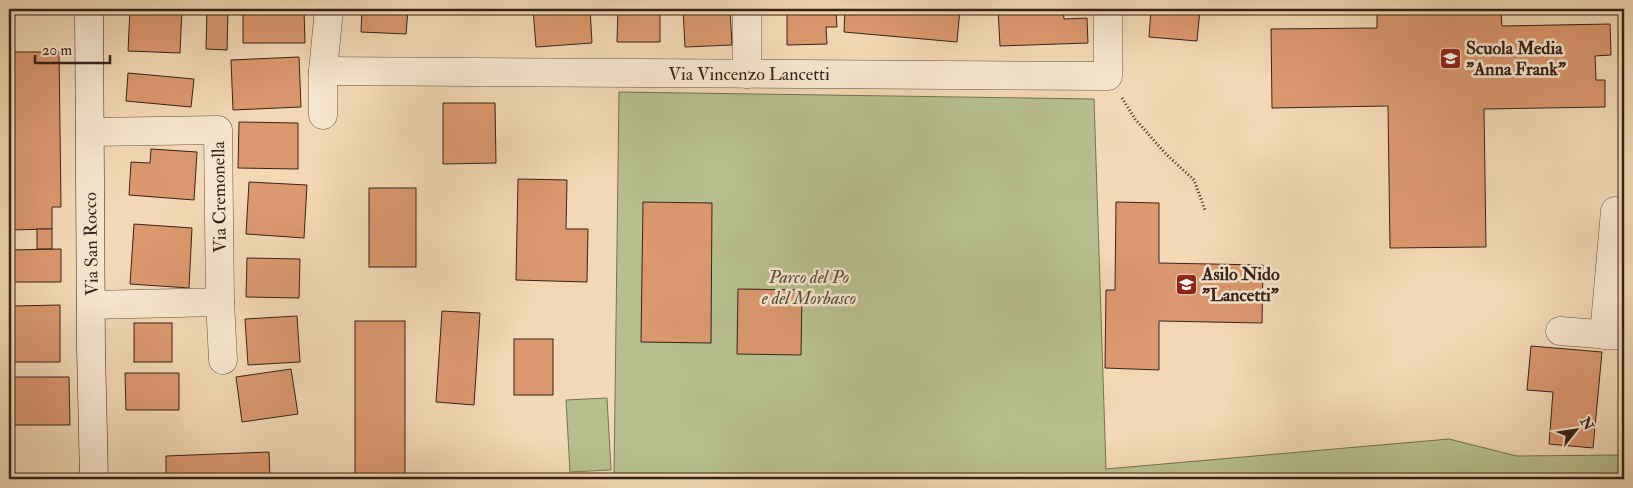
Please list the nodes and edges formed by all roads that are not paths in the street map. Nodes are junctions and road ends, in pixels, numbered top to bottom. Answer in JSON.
{"nodes":[{"id":1,"x":89,"y":9,"type":"edge"},
{"id":2,"x":329,"y":9,"type":"edge"},
{"id":3,"x":747,"y":9,"type":"edge"},
{"id":4,"x":1108,"y":9,"type":"edge"},
{"id":5,"x":323,"y":71,"type":"junction"},
{"id":6,"x":747,"y":74,"type":"junction"},
{"id":7,"x":323,"y":115,"type":"dead end"},
{"id":8,"x":90,"y":132,"type":"junction"},
{"id":9,"x":1615,"y":211,"type":"dead end"},
{"id":10,"x":220,"y":302,"type":"junction"},
{"id":11,"x":91,"y":305,"type":"junction"},
{"id":12,"x":1560,"y":331,"type":"dead end"},
{"id":13,"x":1614,"y":336,"type":"edge"},
{"id":14,"x":223,"y":360,"type":"dead end"},
{"id":15,"x":94,"y":479,"type":"edge"}],
"edges":[{"from":1,"to":8,"type":"street","name":"Via San Rocco"},
{"from":2,"to":5,"type":"street"},
{"from":3,"to":6,"type":"street"},
{"from":4,"to":6,"type":"street","name":"Via Vincenzo Lancetti"},
{"from":5,"to":6,"type":"street","name":"Via Vincenzo Lancetti"},
{"from":5,"to":7,"type":"street"},
{"from":8,"to":10,"type":"street","name":"Via Cremonella"},
{"from":8,"to":11,"type":"street","name":"Via San Rocco"},
{"from":9,"to":13,"type":"street"},
{"from":10,"to":11,"type":"street"},
{"from":10,"to":14,"type":"street","name":"Via Cremonella"},
{"from":11,"to":15,"type":"street","name":"Via San Rocco"},
{"from":12,"to":13,"type":"street"}]}
